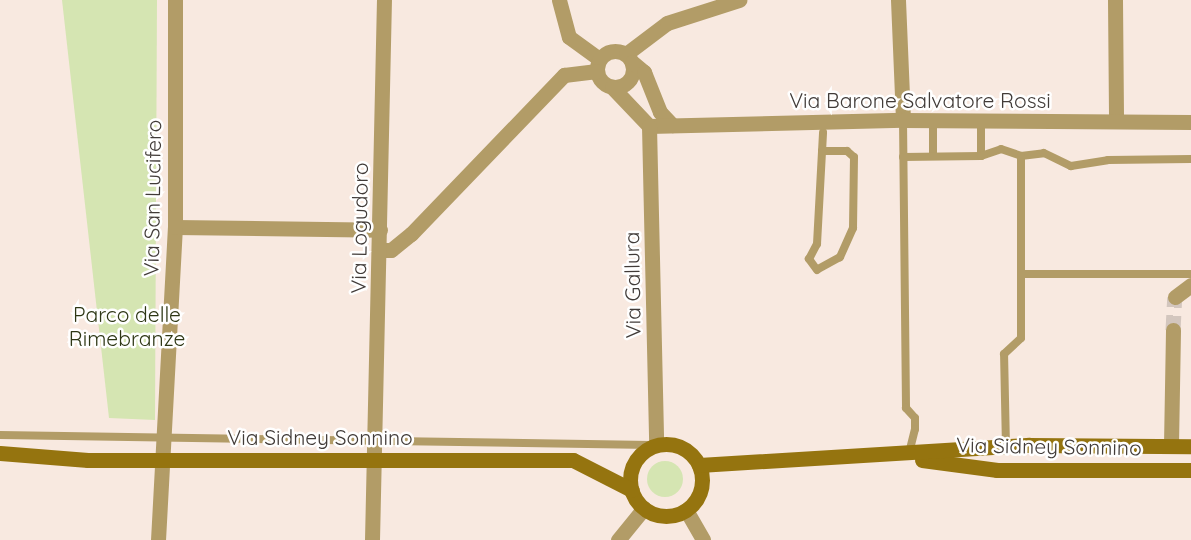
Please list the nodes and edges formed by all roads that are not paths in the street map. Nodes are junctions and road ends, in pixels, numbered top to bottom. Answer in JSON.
{"nodes":[{"id":1,"x":175,"y":0,"type":"edge"},
{"id":2,"x":384,"y":0,"type":"edge"},
{"id":3,"x":559,"y":0,"type":"edge"},
{"id":4,"x":739,"y":0,"type":"edge"},
{"id":5,"x":898,"y":0,"type":"edge"},
{"id":6,"x":1115,"y":0,"type":"edge"},
{"id":7,"x":721,"y":3,"type":"edge"},
{"id":8,"x":629,"y":58,"type":"junction"},
{"id":9,"x":598,"y":65,"type":"junction"},
{"id":10,"x":612,"y":87,"type":"junction"},
{"id":11,"x":903,"y":120,"type":"junction"},
{"id":12,"x":933,"y":120,"type":"junction"},
{"id":13,"x":981,"y":120,"type":"junction"},
{"id":14,"x":1116,"y":120,"type":"junction"},
{"id":15,"x":1191,"y":122,"type":"edge"},
{"id":16,"x":672,"y":125,"type":"junction"},
{"id":17,"x":649,"y":126,"type":"junction"},
{"id":18,"x":823,"y":132,"type":"dead end"},
{"id":19,"x":822,"y":151,"type":"junction"},
{"id":20,"x":933,"y":156,"type":"junction"},
{"id":21,"x":981,"y":156,"type":"junction"},
{"id":22,"x":1021,"y":156,"type":"junction"},
{"id":23,"x":903,"y":157,"type":"junction"},
{"id":24,"x":1191,"y":159,"type":"edge"},
{"id":25,"x":175,"y":227,"type":"junction"},
{"id":26,"x":380,"y":230,"type":"junction"},
{"id":27,"x":380,"y":250,"type":"junction"},
{"id":28,"x":1022,"y":274,"type":"junction"},
{"id":29,"x":1191,"y":274,"type":"edge"},
{"id":30,"x":1191,"y":285,"type":"edge"},
{"id":31,"x":1174,"y":297,"type":"dead end"},
{"id":32,"x":1173,"y":330,"type":"tunnel mouth"},
{"id":33,"x":0,"y":435,"type":"edge"},
{"id":34,"x":165,"y":441,"type":"junction"},
{"id":35,"x":373,"y":441,"type":"junction"},
{"id":36,"x":653,"y":445,"type":"junction"},
{"id":37,"x":1171,"y":445,"type":"junction"},
{"id":38,"x":1191,"y":446,"type":"edge"},
{"id":39,"x":1006,"y":447,"type":"junction"},
{"id":40,"x":0,"y":453,"type":"edge"},
{"id":41,"x":907,"y":456,"type":"junction"},
{"id":42,"x":164,"y":458,"type":"junction"},
{"id":43,"x":372,"y":458,"type":"junction"},
{"id":44,"x":699,"y":465,"type":"junction"},
{"id":45,"x":1191,"y":470,"type":"edge"},
{"id":46,"x":632,"y":490,"type":"junction"},
{"id":47,"x":644,"y":508,"type":"junction"},
{"id":48,"x":686,"y":510,"type":"junction"},
{"id":49,"x":158,"y":540,"type":"edge"},
{"id":50,"x":372,"y":540,"type":"edge"},
{"id":51,"x":618,"y":540,"type":"edge"},
{"id":52,"x":703,"y":540,"type":"edge"}],
"edges":[{"from":1,"to":25,"type":"street","name":"Via San Lucifero"},
{"from":2,"to":26,"type":"street","name":"Via Logudoro"},
{"from":3,"to":9,"type":"street"},
{"from":4,"to":7,"type":"street"},
{"from":5,"to":11,"type":"street"},
{"from":6,"to":14,"type":"street"},
{"from":7,"to":8,"type":"street"},
{"from":8,"to":9,"type":"street"},
{"from":8,"to":10,"type":"street"},
{"from":8,"to":16,"type":"street"},
{"from":9,"to":10,"type":"street"},
{"from":9,"to":27,"type":"street"},
{"from":10,"to":17,"type":"street"},
{"from":11,"to":12,"type":"street","name":"Via Barone Salvatore Rossi"},
{"from":11,"to":16,"type":"street","name":"Via Barone Salvatore Rossi"},
{"from":11,"to":23,"type":"lane"},
{"from":12,"to":13,"type":"street","name":"Via Barone Salvatore Rossi"},
{"from":12,"to":20,"type":"lane"},
{"from":13,"to":14,"type":"street","name":"Via Barone Salvatore Rossi"},
{"from":13,"to":21,"type":"lane"},
{"from":14,"to":15,"type":"street","name":"Via Barone Salvatore Rossi"},
{"from":16,"to":17,"type":"street","name":"Via Barone Salvatore Rossi"},
{"from":17,"to":36,"type":"street","name":"Via Gallura"},
{"from":18,"to":19,"type":"lane"},
{"from":19,"to":19,"type":"lane"},
{"from":20,"to":21,"type":"lane"},
{"from":20,"to":23,"type":"lane"},
{"from":21,"to":22,"type":"lane"},
{"from":22,"to":24,"type":"lane"},
{"from":22,"to":28,"type":"lane"},
{"from":23,"to":41,"type":"lane"},
{"from":25,"to":26,"type":"street"},
{"from":25,"to":34,"type":"street","name":"Via San Lucifero"},
{"from":26,"to":27,"type":"street","name":"Via Logudoro"},
{"from":27,"to":35,"type":"street","name":"Via Logudoro"},
{"from":28,"to":29,"type":"lane"},
{"from":28,"to":39,"type":"lane"},
{"from":30,"to":31,"type":"street"},
{"from":32,"to":37,"type":"street"},
{"from":33,"to":34,"type":"lane"},
{"from":34,"to":35,"type":"lane"},
{"from":34,"to":42,"type":"street","name":"Via San Lucifero"},
{"from":35,"to":36,"type":"lane"},
{"from":35,"to":43,"type":"street","name":"Via Logudoro"},
{"from":36,"to":44,"type":"main road"},
{"from":36,"to":46,"type":"main road"},
{"from":37,"to":38,"type":"main road","name":"Via Sidney Sonnino"},
{"from":37,"to":39,"type":"main road","name":"Via Sidney Sonnino"},
{"from":39,"to":41,"type":"main road","name":"Via Sidney Sonnino"},
{"from":40,"to":42,"type":"main road","name":"Via Sidney Sonnino"},
{"from":41,"to":44,"type":"main road","name":"Via Sidney Sonnino"},
{"from":41,"to":45,"type":"main road","name":"Via Sidney Sonnino"},
{"from":42,"to":43,"type":"main road","name":"Via Sidney Sonnino"},
{"from":42,"to":49,"type":"street","name":"Via San Lucifero"},
{"from":43,"to":46,"type":"main road","name":"Via Sidney Sonnino"},
{"from":43,"to":50,"type":"street","name":"Via Logudoro"},
{"from":44,"to":48,"type":"main road"},
{"from":46,"to":47,"type":"main road"},
{"from":47,"to":48,"type":"main road"},
{"from":47,"to":51,"type":"street"},
{"from":48,"to":52,"type":"street"}]}
